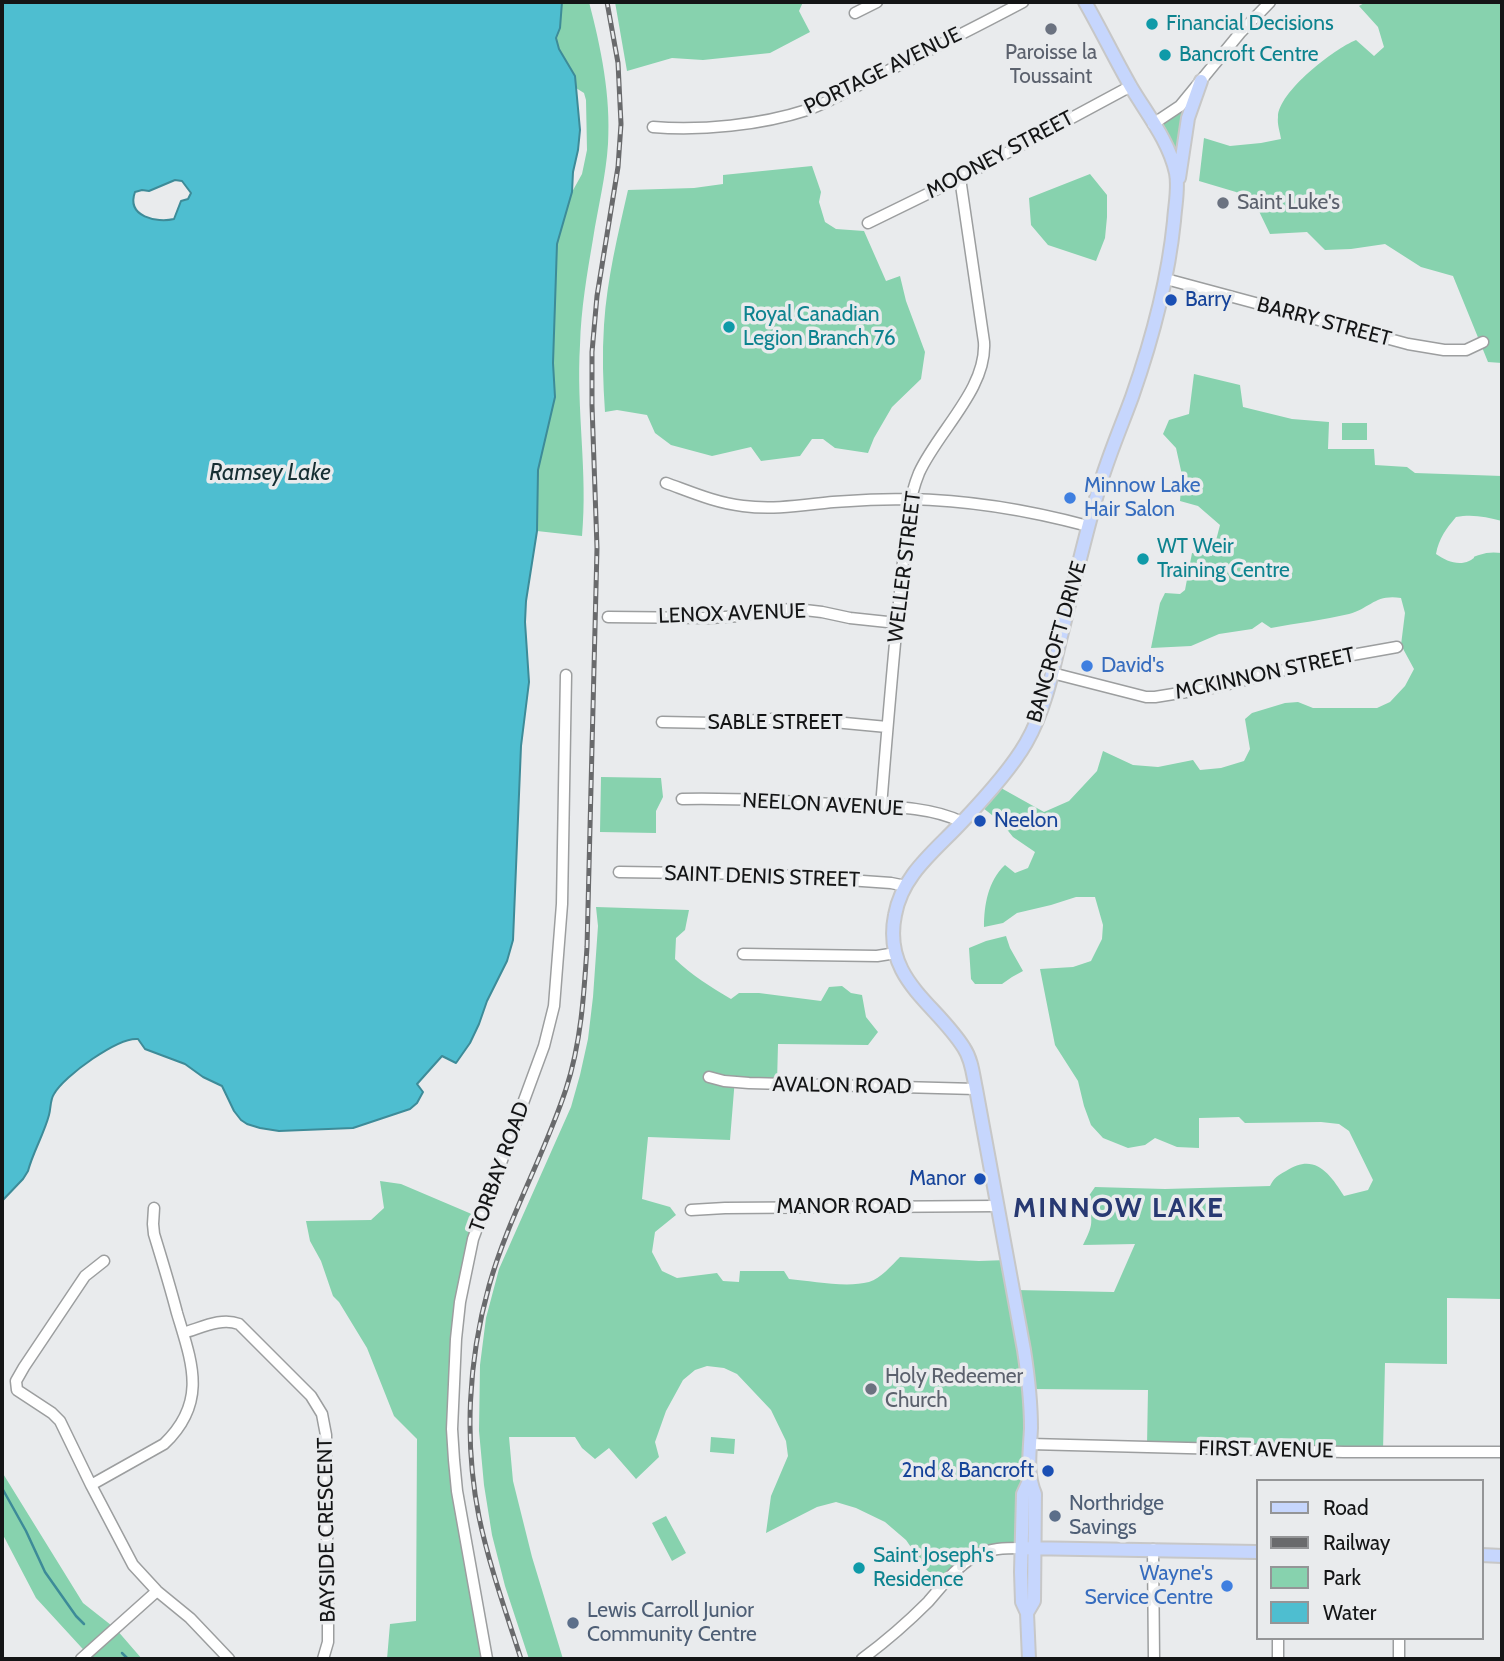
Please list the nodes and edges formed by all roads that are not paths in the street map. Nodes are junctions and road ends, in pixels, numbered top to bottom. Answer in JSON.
{"nodes":[{"id":1,"x":877,"y":2,"type":"edge"},
{"id":2,"x":1023,"y":2,"type":"edge"},
{"id":3,"x":1086,"y":2,"type":"edge"},
{"id":4,"x":1270,"y":2,"type":"edge"},
{"id":5,"x":855,"y":13,"type":"dead end"},
{"id":6,"x":1201,"y":81,"type":"junction"},
{"id":7,"x":1131,"y":86,"type":"junction"},
{"id":8,"x":1153,"y":124,"type":"junction"},
{"id":9,"x":653,"y":127,"type":"dead end"},
{"id":10,"x":960,"y":178,"type":"junction"},
{"id":11,"x":1177,"y":188,"type":"junction"},
{"id":12,"x":868,"y":223,"type":"dead end"},
{"id":13,"x":1166,"y":279,"type":"junction"},
{"id":14,"x":1483,"y":342,"type":"dead end"},
{"id":15,"x":666,"y":483,"type":"dead end"},
{"id":16,"x":912,"y":499,"type":"junction"},
{"id":17,"x":1088,"y":526,"type":"junction"},
{"id":18,"x":608,"y":617,"type":"dead end"},
{"id":19,"x":897,"y":624,"type":"junction"},
{"id":20,"x":1397,"y":647,"type":"dead end"},
{"id":21,"x":1052,"y":673,"type":"junction"},
{"id":22,"x":566,"y":675,"type":"dead end"},
{"id":23,"x":662,"y":722,"type":"dead end"},
{"id":24,"x":887,"y":727,"type":"junction"},
{"id":25,"x":682,"y":799,"type":"dead end"},
{"id":26,"x":881,"y":807,"type":"junction"},
{"id":27,"x":962,"y":822,"type":"junction"},
{"id":28,"x":619,"y":872,"type":"dead end"},
{"id":29,"x":906,"y":886,"type":"junction"},
{"id":30,"x":896,"y":953,"type":"junction"},
{"id":31,"x":743,"y":954,"type":"dead end"},
{"id":32,"x":709,"y":1077,"type":"dead end"},
{"id":33,"x":976,"y":1089,"type":"junction"},
{"id":34,"x":997,"y":1206,"type":"junction"},
{"id":35,"x":154,"y":1208,"type":"dead end"},
{"id":36,"x":691,"y":1210,"type":"dead end"},
{"id":37,"x":104,"y":1261,"type":"dead end"},
{"id":38,"x":183,"y":1333,"type":"junction"},
{"id":39,"x":1030,"y":1444,"type":"junction"},
{"id":40,"x":1502,"y":1452,"type":"edge"},
{"id":41,"x":91,"y":1485,"type":"junction"},
{"id":42,"x":1028,"y":1548,"type":"junction"},
{"id":43,"x":1153,"y":1549,"type":"junction"},
{"id":44,"x":1256,"y":1552,"type":"edge"},
{"id":45,"x":1483,"y":1555,"type":"edge"},
{"id":46,"x":1502,"y":1556,"type":"edge"},
{"id":47,"x":158,"y":1591,"type":"junction"},
{"id":48,"x":1278,"y":1640,"type":"edge"},
{"id":49,"x":1399,"y":1640,"type":"edge"},
{"id":50,"x":82,"y":1659,"type":"edge"},
{"id":51,"x":229,"y":1659,"type":"edge"},
{"id":52,"x":323,"y":1659,"type":"edge"},
{"id":53,"x":487,"y":1659,"type":"edge"},
{"id":54,"x":862,"y":1659,"type":"edge"},
{"id":55,"x":1029,"y":1659,"type":"edge"},
{"id":56,"x":1154,"y":1659,"type":"edge"},
{"id":57,"x":1278,"y":1659,"type":"edge"},
{"id":58,"x":1399,"y":1659,"type":"edge"}],
"edges":[{"from":1,"to":5,"type":"street"},
{"from":2,"to":9,"type":"street","name":"PORTAGE AVENUE"},
{"from":3,"to":7,"type":"main road","name":"BANCROFT DRIVE"},
{"from":4,"to":6,"type":"street"},
{"from":6,"to":8,"type":"street"},
{"from":6,"to":11,"type":"main road"},
{"from":7,"to":8,"type":"main road","name":"BANCROFT DRIVE"},
{"from":7,"to":10,"type":"street","name":"MOONEY STREET"},
{"from":8,"to":11,"type":"main road","name":"BANCROFT DRIVE"},
{"from":10,"to":12,"type":"street","name":"MOONEY STREET"},
{"from":10,"to":16,"type":"street","name":"WELLER STREET"},
{"from":11,"to":13,"type":"main road","name":"BANCROFT DRIVE"},
{"from":13,"to":14,"type":"street","name":"BARRY STREET"},
{"from":13,"to":17,"type":"main road","name":"BANCROFT DRIVE"},
{"from":15,"to":16,"type":"street"},
{"from":16,"to":17,"type":"street"},
{"from":16,"to":19,"type":"street","name":"WELLER STREET"},
{"from":17,"to":21,"type":"main road","name":"BANCROFT DRIVE"},
{"from":18,"to":19,"type":"street","name":"LENOX AVENUE"},
{"from":19,"to":24,"type":"street","name":"WELLER STREET"},
{"from":20,"to":21,"type":"street","name":"MCKINNON STREET"},
{"from":21,"to":27,"type":"main road","name":"BANCROFT DRIVE"},
{"from":22,"to":53,"type":"street","name":"TORBAY ROAD"},
{"from":23,"to":24,"type":"street","name":"SABLE STREET"},
{"from":24,"to":26,"type":"street","name":"WELLER STREET"},
{"from":25,"to":26,"type":"street","name":"NEELON AVENUE"},
{"from":26,"to":27,"type":"street","name":"NEELON AVENUE"},
{"from":27,"to":29,"type":"main road","name":"BANCROFT DRIVE"},
{"from":28,"to":29,"type":"street","name":"SAINT DENIS STREET"},
{"from":29,"to":30,"type":"main road","name":"BANCROFT DRIVE"},
{"from":30,"to":31,"type":"street"},
{"from":30,"to":33,"type":"main road","name":"BANCROFT DRIVE"},
{"from":32,"to":33,"type":"street","name":"AVALON ROAD"},
{"from":33,"to":34,"type":"main road","name":"BANCROFT DRIVE"},
{"from":34,"to":36,"type":"street","name":"MANOR ROAD"},
{"from":34,"to":39,"type":"main road","name":"BANCROFT DRIVE"},
{"from":35,"to":38,"type":"street"},
{"from":37,"to":41,"type":"street"},
{"from":38,"to":41,"type":"street"},
{"from":38,"to":52,"type":"street","name":"BAYSIDE CRESCENT"},
{"from":39,"to":40,"type":"street","name":"FIRST AVENUE"},
{"from":39,"to":42,"type":"main road","name":"BANCROFT DRIVE"},
{"from":41,"to":47,"type":"street"},
{"from":42,"to":43,"type":"main road"},
{"from":42,"to":54,"type":"street"},
{"from":42,"to":55,"type":"main road","name":"BANCROFT DRIVE"},
{"from":43,"to":44,"type":"main road"},
{"from":43,"to":56,"type":"street"},
{"from":45,"to":46,"type":"main road"},
{"from":47,"to":50,"type":"street"},
{"from":47,"to":51,"type":"street"},
{"from":48,"to":57,"type":"street"},
{"from":49,"to":58,"type":"street"}]}
